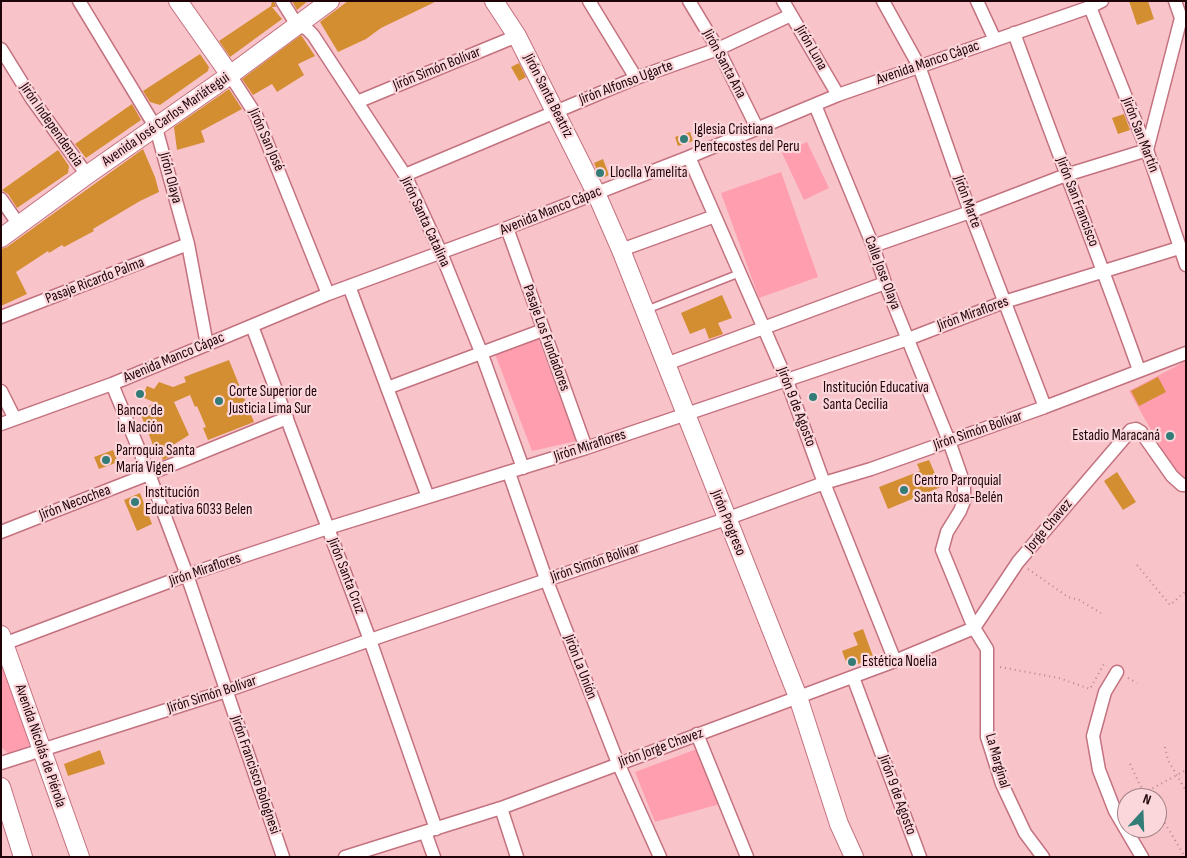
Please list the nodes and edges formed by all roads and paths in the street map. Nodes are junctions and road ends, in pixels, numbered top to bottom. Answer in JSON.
{"nodes":[{"id":1,"x":79,"y":1,"type":"edge"},
{"id":2,"x":178,"y":1,"type":"edge"},
{"id":3,"x":282,"y":1,"type":"edge"},
{"id":4,"x":330,"y":1,"type":"edge"},
{"id":5,"x":494,"y":1,"type":"edge"},
{"id":6,"x":589,"y":1,"type":"edge"},
{"id":7,"x":689,"y":1,"type":"edge"},
{"id":8,"x":783,"y":1,"type":"edge"},
{"id":9,"x":883,"y":1,"type":"edge"},
{"id":10,"x":977,"y":1,"type":"edge"},
{"id":11,"x":1102,"y":1,"type":"edge"},
{"id":12,"x":1175,"y":1,"type":"edge"},
{"id":13,"x":1081,"y":6,"type":"edge"},
{"id":14,"x":791,"y":15,"type":"junction"},
{"id":15,"x":297,"y":25,"type":"junction"},
{"id":16,"x":1014,"y":33,"type":"junction"},
{"id":17,"x":518,"y":36,"type":"junction"},
{"id":18,"x":995,"y":40,"type":"junction"},
{"id":19,"x":1,"y":49,"type":"edge"},
{"id":20,"x":718,"y":49,"type":"junction"},
{"id":21,"x":919,"y":66,"type":"junction"},
{"id":22,"x":230,"y":76,"type":"junction"},
{"id":23,"x":636,"y":78,"type":"junction"},
{"id":24,"x":838,"y":95,"type":"junction"},
{"id":25,"x":357,"y":102,"type":"junction"},
{"id":26,"x":815,"y":105,"type":"junction"},
{"id":27,"x":555,"y":111,"type":"junction"},
{"id":28,"x":156,"y":128,"type":"junction"},
{"id":29,"x":757,"y":128,"type":"junction"},
{"id":30,"x":1147,"y":150,"type":"junction"},
{"id":31,"x":688,"y":157,"type":"junction"},
{"id":32,"x":86,"y":175,"type":"junction"},
{"id":33,"x":405,"y":175,"type":"junction"},
{"id":34,"x":1066,"y":175,"type":"junction"},
{"id":35,"x":596,"y":192,"type":"junction"},
{"id":36,"x":1,"y":199,"type":"edge"},
{"id":37,"x":970,"y":212,"type":"junction"},
{"id":38,"x":715,"y":216,"type":"junction"},
{"id":39,"x":19,"y":225,"type":"junction"},
{"id":40,"x":507,"y":228,"type":"junction"},
{"id":41,"x":1,"y":238,"type":"edge"},
{"id":42,"x":188,"y":244,"type":"junction"},
{"id":43,"x":873,"y":246,"type":"junction"},
{"id":44,"x":1179,"y":248,"type":"junction"},
{"id":45,"x":621,"y":250,"type":"junction"},
{"id":46,"x":441,"y":254,"type":"junction"},
{"id":47,"x":1186,"y":265,"type":"edge"},
{"id":48,"x":1105,"y":272,"type":"junction"},
{"id":49,"x":740,"y":273,"type":"junction"},
{"id":50,"x":886,"y":284,"type":"junction"},
{"id":51,"x":348,"y":286,"type":"junction"},
{"id":52,"x":328,"y":294,"type":"junction"},
{"id":53,"x":1004,"y":302,"type":"junction"},
{"id":54,"x":645,"y":310,"type":"junction"},
{"id":55,"x":1,"y":317,"type":"edge"},
{"id":56,"x":252,"y":326,"type":"junction"},
{"id":57,"x":764,"y":328,"type":"junction"},
{"id":58,"x":543,"y":330,"type":"junction"},
{"id":59,"x":908,"y":339,"type":"junction"},
{"id":60,"x":207,"y":345,"type":"junction"},
{"id":61,"x":481,"y":352,"type":"junction"},
{"id":62,"x":1186,"y":353,"type":"edge"},
{"id":63,"x":666,"y":364,"type":"junction"},
{"id":64,"x":1139,"y":370,"type":"junction"},
{"id":65,"x":787,"y":381,"type":"junction"},
{"id":66,"x":112,"y":384,"type":"junction"},
{"id":67,"x":387,"y":388,"type":"junction"},
{"id":68,"x":1,"y":390,"type":"edge"},
{"id":69,"x":5,"y":407,"type":"edge"},
{"id":70,"x":1045,"y":407,"type":"junction"},
{"id":71,"x":686,"y":415,"type":"junction"},
{"id":72,"x":287,"y":418,"type":"junction"},
{"id":73,"x":15,"y":419,"type":"junction"},
{"id":74,"x":1,"y":424,"type":"edge"},
{"id":75,"x":949,"y":441,"type":"junction"},
{"id":76,"x":586,"y":448,"type":"junction"},
{"id":77,"x":523,"y":468,"type":"junction"},
{"id":78,"x":509,"y":473,"type":"junction"},
{"id":79,"x":149,"y":474,"type":"junction"},
{"id":80,"x":824,"y":483,"type":"junction"},
{"id":81,"x":1186,"y":485,"type":"edge"},
{"id":82,"x":428,"y":497,"type":"junction"},
{"id":83,"x":726,"y":519,"type":"junction"},
{"id":84,"x":328,"y":528,"type":"junction"},
{"id":85,"x":1,"y":532,"type":"edge"},
{"id":86,"x":1018,"y":562,"type":"junction"},
{"id":87,"x":1137,"y":565,"type":"dead end"},
{"id":88,"x":187,"y":575,"type":"junction"},
{"id":89,"x":546,"y":579,"type":"junction"},
{"id":90,"x":1186,"y":591,"type":"edge"},
{"id":91,"x":1101,"y":613,"type":"dead end"},
{"id":92,"x":974,"y":628,"type":"junction"},
{"id":93,"x":370,"y":640,"type":"junction"},
{"id":94,"x":2,"y":641,"type":"edge"},
{"id":95,"x":895,"y":661,"type":"junction"},
{"id":96,"x":987,"y":665,"type":"junction"},
{"id":97,"x":1117,"y":672,"type":"junction"},
{"id":98,"x":853,"y":677,"type":"junction"},
{"id":99,"x":1137,"y":684,"type":"dead end"},
{"id":100,"x":226,"y":691,"type":"junction"},
{"id":101,"x":798,"y":697,"type":"junction"},
{"id":102,"x":697,"y":734,"type":"junction"},
{"id":103,"x":1165,"y":747,"type":"dead end"},
{"id":104,"x":42,"y":749,"type":"junction"},
{"id":105,"x":1,"y":763,"type":"edge"},
{"id":106,"x":618,"y":763,"type":"junction"},
{"id":107,"x":1130,"y":764,"type":"dead end"},
{"id":108,"x":1186,"y":770,"type":"edge"},
{"id":109,"x":1176,"y":775,"type":"junction"},
{"id":110,"x":1,"y":788,"type":"edge"},
{"id":111,"x":1143,"y":788,"type":"edge"},
{"id":112,"x":1153,"y":788,"type":"edge"},
{"id":113,"x":1186,"y":791,"type":"edge"},
{"id":114,"x":501,"y":808,"type":"junction"},
{"id":115,"x":1167,"y":827,"type":"edge"},
{"id":116,"x":430,"y":830,"type":"junction"},
{"id":117,"x":23,"y":857,"type":"edge"},
{"id":118,"x":80,"y":857,"type":"edge"},
{"id":119,"x":283,"y":857,"type":"edge"},
{"id":120,"x":345,"y":857,"type":"edge"},
{"id":121,"x":434,"y":857,"type":"edge"},
{"id":122,"x":517,"y":857,"type":"edge"},
{"id":123,"x":660,"y":857,"type":"edge"},
{"id":124,"x":747,"y":857,"type":"edge"},
{"id":125,"x":854,"y":857,"type":"edge"},
{"id":126,"x":920,"y":857,"type":"edge"},
{"id":127,"x":1043,"y":857,"type":"edge"},
{"id":128,"x":1142,"y":857,"type":"edge"},
{"id":129,"x":1185,"y":857,"type":"edge"}],
"edges":[{"from":1,"to":28,"type":"street","name":"Jirón Olaya"},
{"from":2,"to":22,"type":"street","name":"Jirón San José"},
{"from":3,"to":15,"type":"street","name":"Jirón Santa Catalina"},
{"from":4,"to":15,"type":"street","name":"Avenida José Carlos Mariátegui"},
{"from":5,"to":17,"type":"street","name":"Jirón Santa Beatriz"},
{"from":6,"to":23,"type":"street"},
{"from":7,"to":20,"type":"street","name":"Jirón Santa Ana"},
{"from":8,"to":14,"type":"street","name":"Jirón Luna"},
{"from":9,"to":21,"type":"street","name":"Jirón Marte"},
{"from":10,"to":18,"type":"street"},
{"from":11,"to":13,"type":"street","name":"Avenida Manco Cápac"},
{"from":12,"to":30,"type":"street"},
{"from":13,"to":16,"type":"street","name":"Avenida Manco Cápac"},
{"from":13,"to":30,"type":"street","name":"Jirón San Martín"},
{"from":14,"to":20,"type":"street","name":"Jirón Alfonso Ugarte"},
{"from":14,"to":24,"type":"street","name":"Jirón Luna"},
{"from":15,"to":22,"type":"street","name":"Avenida José Carlos Mariátegui"},
{"from":15,"to":25,"type":"street","name":"Jirón Santa Catalina"},
{"from":16,"to":18,"type":"street","name":"Avenida Manco Cápac"},
{"from":16,"to":34,"type":"street","name":"Jirón San Francisco"},
{"from":17,"to":25,"type":"street","name":"Jirón Simón Bolívar"},
{"from":17,"to":27,"type":"street","name":"Jirón Santa Beatriz"},
{"from":18,"to":21,"type":"street","name":"Avenida Manco Cápac"},
{"from":19,"to":32,"type":"street","name":"Jirón Independencia"},
{"from":20,"to":23,"type":"street","name":"Jirón Alfonso Ugarte"},
{"from":20,"to":29,"type":"street","name":"Jirón Santa Ana"},
{"from":21,"to":24,"type":"street","name":"Avenida Manco Cápac"},
{"from":21,"to":37,"type":"street","name":"Jirón Marte"},
{"from":22,"to":28,"type":"street","name":"Avenida José Carlos Mariátegui"},
{"from":22,"to":52,"type":"street","name":"Jirón San José"},
{"from":23,"to":27,"type":"street","name":"Jirón Alfonso Ugarte"},
{"from":24,"to":26,"type":"street","name":"Avenida Manco Cápac"},
{"from":25,"to":33,"type":"street","name":"Jirón Santa Catalina"},
{"from":26,"to":29,"type":"street","name":"Avenida Manco Cápac"},
{"from":26,"to":43,"type":"street","name":"Calle Jose Olaya"},
{"from":27,"to":33,"type":"street","name":"Jirón Alfonso Ugarte"},
{"from":27,"to":35,"type":"street","name":"Jirón Santa Beatriz"},
{"from":28,"to":32,"type":"street","name":"Avenida José Carlos Mariátegui"},
{"from":28,"to":42,"type":"street","name":"Jirón Olaya"},
{"from":29,"to":31,"type":"street","name":"Avenida Manco Cápac"},
{"from":30,"to":34,"type":"street"},
{"from":30,"to":44,"type":"street","name":"Jirón San Martín"},
{"from":31,"to":35,"type":"street","name":"Avenida Manco Cápac"},
{"from":31,"to":38,"type":"street","name":"Jirón 9 de Agosto"},
{"from":32,"to":39,"type":"street","name":"Avenida José Carlos Mariátegui"},
{"from":33,"to":46,"type":"street","name":"Jirón Santa Catalina"},
{"from":34,"to":37,"type":"street"},
{"from":34,"to":48,"type":"street","name":"Jirón San Francisco"},
{"from":35,"to":40,"type":"street","name":"Avenida Manco Cápac"},
{"from":35,"to":45,"type":"street","name":"Jirón Progreso"},
{"from":36,"to":39,"type":"street"},
{"from":37,"to":43,"type":"street"},
{"from":37,"to":53,"type":"street","name":"Jirón Marte"},
{"from":38,"to":45,"type":"street"},
{"from":38,"to":49,"type":"street","name":"Jirón 9 de Agosto"},
{"from":39,"to":41,"type":"street","name":"Avenida José Carlos Mariátegui"},
{"from":40,"to":46,"type":"street","name":"Avenida Manco Cápac"},
{"from":40,"to":58,"type":"street","name":"Pasaje Los Fundadores"},
{"from":42,"to":55,"type":"street","name":"Pasaje Ricardo Palma"},
{"from":42,"to":60,"type":"street","name":"Jirón Olaya"},
{"from":43,"to":50,"type":"street","name":"Calle Jose Olaya"},
{"from":44,"to":47,"type":"street","name":"Jirón San Martín"},
{"from":44,"to":48,"type":"street","name":"Jirón Miraflores"},
{"from":45,"to":54,"type":"street","name":"Jirón Progreso"},
{"from":46,"to":51,"type":"street","name":"Avenida Manco Cápac"},
{"from":46,"to":61,"type":"street","name":"Jirón Santa Catalina"},
{"from":48,"to":53,"type":"street","name":"Jirón Miraflores"},
{"from":48,"to":64,"type":"street","name":"Jirón San Francisco"},
{"from":49,"to":54,"type":"lane"},
{"from":49,"to":57,"type":"street","name":"Jirón 9 de Agosto"},
{"from":50,"to":57,"type":"street"},
{"from":50,"to":59,"type":"street","name":"Calle Jose Olaya"},
{"from":51,"to":52,"type":"street","name":"Avenida Manco Cápac"},
{"from":51,"to":67,"type":"street"},
{"from":52,"to":56,"type":"street","name":"Avenida Manco Cápac"},
{"from":53,"to":59,"type":"street","name":"Jirón Miraflores"},
{"from":53,"to":70,"type":"street","name":"Jirón Marte"},
{"from":54,"to":63,"type":"street","name":"Jirón Progreso"},
{"from":56,"to":60,"type":"street","name":"Avenida Manco Cápac"},
{"from":56,"to":72,"type":"street","name":"Jirón Santa Cruz"},
{"from":57,"to":63,"type":"street"},
{"from":57,"to":65,"type":"street","name":"Jirón 9 de Agosto"},
{"from":58,"to":61,"type":"street"},
{"from":58,"to":76,"type":"street","name":"Pasaje Los Fundadores"},
{"from":59,"to":65,"type":"street","name":"Jirón Miraflores"},
{"from":59,"to":75,"type":"street","name":"Calle Jose Olaya"},
{"from":60,"to":66,"type":"street","name":"Avenida Manco Cápac"},
{"from":61,"to":67,"type":"street"},
{"from":61,"to":77,"type":"street","name":"Jirón Santa Catalina"},
{"from":62,"to":64,"type":"street","name":"Jirón Simón Bolívar"},
{"from":63,"to":71,"type":"street","name":"Jirón Progreso"},
{"from":64,"to":70,"type":"street","name":"Jirón Simón Bolívar"},
{"from":65,"to":71,"type":"street","name":"Jirón Miraflores"},
{"from":65,"to":80,"type":"street","name":"Jirón 9 de Agosto"},
{"from":66,"to":73,"type":"street","name":"Avenida Manco Cápac"},
{"from":66,"to":79,"type":"street","name":"Jirón Francisco Bolognesi"},
{"from":67,"to":82,"type":"street"},
{"from":68,"to":69,"type":"street"},
{"from":69,"to":73,"type":"street"},
{"from":70,"to":75,"type":"street","name":"Jirón Simón Bolívar"},
{"from":71,"to":76,"type":"street","name":"Jirón Miraflores"},
{"from":71,"to":83,"type":"street","name":"Jirón Progreso"},
{"from":72,"to":79,"type":"street","name":"Jirón Necochea"},
{"from":72,"to":84,"type":"street","name":"Jirón Santa Cruz"},
{"from":73,"to":74,"type":"street","name":"Avenida Manco Cápac"},
{"from":75,"to":80,"type":"street","name":"Jirón Simón Bolívar"},
{"from":75,"to":92,"type":"street","name":"Calle Jose Olaya"},
{"from":76,"to":77,"type":"street","name":"Jirón Miraflores"},
{"from":77,"to":78,"type":"street","name":"Jirón Miraflores"},
{"from":78,"to":82,"type":"street","name":"Jirón Miraflores"},
{"from":78,"to":89,"type":"street","name":"Jirón La Unión"},
{"from":79,"to":85,"type":"street","name":"Jirón Necochea"},
{"from":79,"to":88,"type":"street","name":"Jirón Francisco Bolognesi"},
{"from":80,"to":83,"type":"street","name":"Jirón Simón Bolívar"},
{"from":80,"to":95,"type":"street","name":"Jirón 9 de Agosto"},
{"from":81,"to":86,"type":"street","name":"Jorge Chavez"},
{"from":82,"to":84,"type":"street","name":"Jirón Miraflores"},
{"from":83,"to":89,"type":"street","name":"Jirón Simón Bolívar"},
{"from":83,"to":101,"type":"street","name":"Jirón Progreso"},
{"from":84,"to":88,"type":"street","name":"Jirón Miraflores"},
{"from":84,"to":93,"type":"street","name":"Jirón Santa Cruz"},
{"from":86,"to":91,"type":"path"},
{"from":86,"to":92,"type":"street","name":"Jorge Chavez"},
{"from":87,"to":90,"type":"path"},
{"from":88,"to":94,"type":"street","name":"Jirón Miraflores"},
{"from":88,"to":100,"type":"street","name":"Jirón Francisco Bolognesi"},
{"from":89,"to":93,"type":"street","name":"Jirón Simón Bolívar"},
{"from":89,"to":106,"type":"street","name":"Jirón La Unión"},
{"from":92,"to":95,"type":"street","name":"Jirón Jorge Chavez"},
{"from":92,"to":96,"type":"street","name":"La Marginal"},
{"from":93,"to":100,"type":"street","name":"Jirón Simón Bolívar"},
{"from":93,"to":116,"type":"street","name":"Jirón Santa Cruz"},
{"from":94,"to":104,"type":"street","name":"Avenida Nicolás de Piérola"},
{"from":95,"to":98,"type":"street","name":"Jirón Jorge Chavez"},
{"from":96,"to":97,"type":"path"},
{"from":96,"to":127,"type":"street","name":"La Marginal"},
{"from":97,"to":99,"type":"path"},
{"from":97,"to":128,"type":"street"},
{"from":98,"to":101,"type":"street","name":"Jirón Jorge Chavez"},
{"from":98,"to":126,"type":"street","name":"Jirón 9 de Agosto"},
{"from":100,"to":104,"type":"street","name":"Jirón Simón Bolívar"},
{"from":100,"to":119,"type":"street","name":"Jirón Francisco Bolognesi"},
{"from":101,"to":102,"type":"street","name":"Jirón Jorge Chavez"},
{"from":101,"to":125,"type":"street","name":"Jirón Progreso"},
{"from":102,"to":106,"type":"street","name":"Jirón Jorge Chavez"},
{"from":102,"to":124,"type":"street"},
{"from":103,"to":109,"type":"path"},
{"from":104,"to":105,"type":"street","name":"Jirón Simón Bolívar"},
{"from":104,"to":118,"type":"street","name":"Avenida Nicolás de Piérola"},
{"from":106,"to":114,"type":"street","name":"Jirón Jorge Chavez"},
{"from":106,"to":123,"type":"street","name":"Jirón La Unión"},
{"from":107,"to":111,"type":"path"},
{"from":108,"to":109,"type":"path"},
{"from":109,"to":112,"type":"path"},
{"from":109,"to":113,"type":"path"},
{"from":110,"to":117,"type":"street"},
{"from":114,"to":116,"type":"street","name":"Jirón Jorge Chavez"},
{"from":114,"to":122,"type":"street"},
{"from":115,"to":129,"type":"path"},
{"from":116,"to":120,"type":"street","name":"Jirón Jorge Chavez"},
{"from":116,"to":121,"type":"street","name":"Jirón Santa Cruz"}]}
